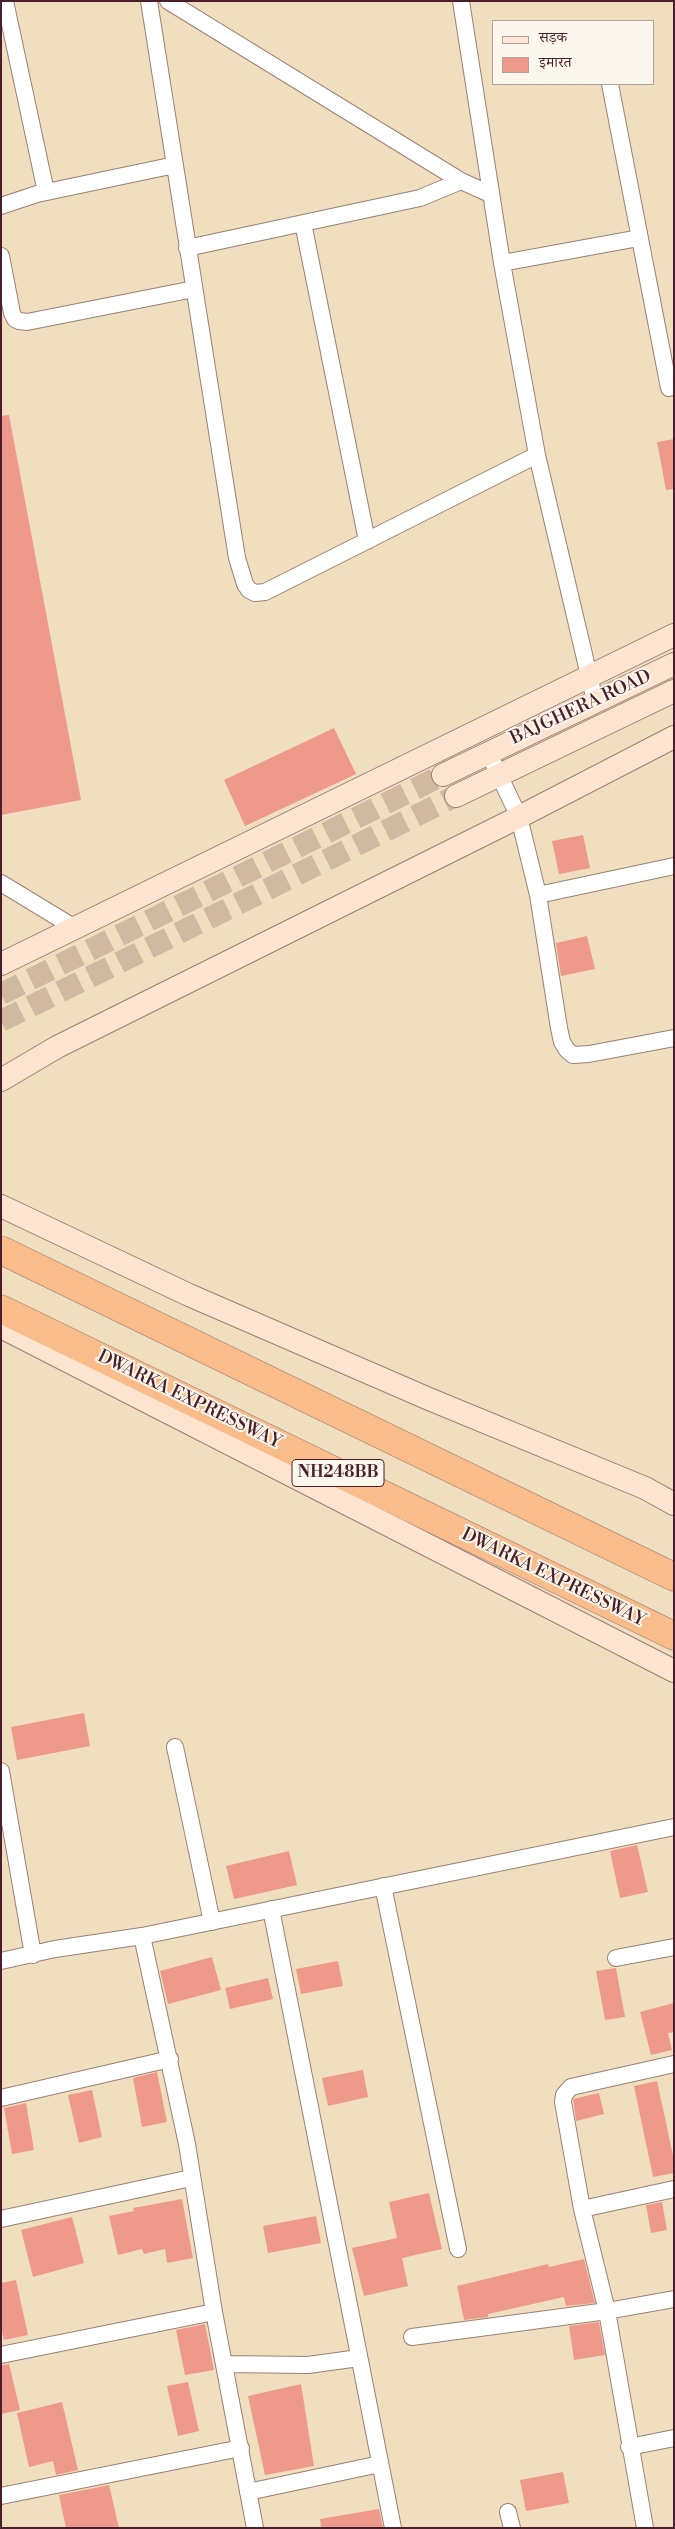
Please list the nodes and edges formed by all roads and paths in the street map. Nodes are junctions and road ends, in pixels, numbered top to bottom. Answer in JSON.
{"nodes":[{"id":1,"x":5,"y":1,"type":"edge"},
{"id":2,"x":149,"y":1,"type":"edge"},
{"id":3,"x":168,"y":1,"type":"edge"},
{"id":4,"x":459,"y":3,"type":"edge"},
{"id":5,"x":610,"y":85,"type":"edge"},
{"id":6,"x":174,"y":165,"type":"junction"},
{"id":7,"x":461,"y":182,"type":"junction"},
{"id":8,"x":46,"y":192,"type":"junction"},
{"id":9,"x":490,"y":194,"type":"junction"},
{"id":10,"x":1,"y":206,"type":"edge"},
{"id":11,"x":303,"y":223,"type":"junction"},
{"id":12,"x":639,"y":238,"type":"junction"},
{"id":13,"x":187,"y":248,"type":"junction"},
{"id":14,"x":1,"y":256,"type":"edge"},
{"id":15,"x":502,"y":263,"type":"junction"},
{"id":16,"x":194,"y":289,"type":"junction"},
{"id":17,"x":669,"y":388,"type":"dead end"},
{"id":18,"x":537,"y":455,"type":"junction"},
{"id":19,"x":367,"y":542,"type":"junction"},
{"id":20,"x":674,"y":636,"type":"edge"},
{"id":21,"x":674,"y":664,"type":"edge"},
{"id":22,"x":589,"y":677,"type":"junction"},
{"id":23,"x":674,"y":691,"type":"edge"},
{"id":24,"x":595,"y":701,"type":"junction"},
{"id":25,"x":674,"y":737,"type":"edge"},
{"id":26,"x":488,"y":752,"type":"junction"},
{"id":27,"x":443,"y":775,"type":"tunnel mouth"},
{"id":28,"x":499,"y":775,"type":"junction"},
{"id":29,"x":456,"y":796,"type":"tunnel mouth"},
{"id":30,"x":519,"y":817,"type":"junction"},
{"id":31,"x":674,"y":866,"type":"edge"},
{"id":32,"x":1,"y":883,"type":"edge"},
{"id":33,"x":538,"y":895,"type":"junction"},
{"id":34,"x":76,"y":928,"type":"junction"},
{"id":35,"x":1,"y":964,"type":"edge"},
{"id":36,"x":674,"y":1038,"type":"edge"},
{"id":37,"x":1,"y":1080,"type":"edge"},
{"id":38,"x":1,"y":1206,"type":"edge"},
{"id":39,"x":1,"y":1250,"type":"edge"},
{"id":40,"x":1,"y":1309,"type":"edge"},
{"id":41,"x":1,"y":1327,"type":"edge"},
{"id":42,"x":674,"y":1504,"type":"edge"},
{"id":43,"x":674,"y":1577,"type":"edge"},
{"id":44,"x":674,"y":1636,"type":"edge"},
{"id":45,"x":674,"y":1671,"type":"edge"},
{"id":46,"x":175,"y":1747,"type":"dead end"},
{"id":47,"x":1,"y":1771,"type":"edge"},
{"id":48,"x":674,"y":1827,"type":"edge"},
{"id":49,"x":383,"y":1886,"type":"junction"},
{"id":50,"x":271,"y":1909,"type":"junction"},
{"id":51,"x":212,"y":1922,"type":"junction"},
{"id":52,"x":142,"y":1936,"type":"junction"},
{"id":53,"x":674,"y":1947,"type":"edge"},
{"id":54,"x":33,"y":1955,"type":"junction"},
{"id":55,"x":616,"y":1958,"type":"dead end"},
{"id":56,"x":1,"y":1961,"type":"edge"},
{"id":57,"x":170,"y":2060,"type":"junction"},
{"id":58,"x":674,"y":2064,"type":"edge"},
{"id":59,"x":1,"y":2098,"type":"edge"},
{"id":60,"x":191,"y":2178,"type":"junction"},
{"id":61,"x":674,"y":2188,"type":"edge"},
{"id":62,"x":582,"y":2208,"type":"junction"},
{"id":63,"x":1,"y":2220,"type":"edge"},
{"id":64,"x":458,"y":2249,"type":"dead end"},
{"id":65,"x":674,"y":2299,"type":"edge"},
{"id":66,"x":607,"y":2311,"type":"junction"},
{"id":67,"x":214,"y":2312,"type":"junction"},
{"id":68,"x":412,"y":2337,"type":"dead end"},
{"id":69,"x":1,"y":2355,"type":"edge"},
{"id":70,"x":359,"y":2358,"type":"junction"},
{"id":71,"x":224,"y":2364,"type":"junction"},
{"id":72,"x":674,"y":2438,"type":"edge"},
{"id":73,"x":629,"y":2447,"type":"junction"},
{"id":74,"x":240,"y":2448,"type":"junction"},
{"id":75,"x":380,"y":2464,"type":"junction"},
{"id":76,"x":248,"y":2492,"type":"junction"},
{"id":77,"x":1,"y":2496,"type":"edge"},
{"id":78,"x":255,"y":2528,"type":"edge"},
{"id":79,"x":393,"y":2528,"type":"edge"},
{"id":80,"x":645,"y":2528,"type":"edge"}],
"edges":[{"from":1,"to":8,"type":"street"},
{"from":2,"to":6,"type":"street"},
{"from":3,"to":7,"type":"street"},
{"from":4,"to":9,"type":"street"},
{"from":5,"to":12,"type":"street"},
{"from":6,"to":8,"type":"street"},
{"from":6,"to":13,"type":"street"},
{"from":7,"to":9,"type":"street"},
{"from":7,"to":11,"type":"street"},
{"from":8,"to":10,"type":"street"},
{"from":9,"to":15,"type":"street"},
{"from":11,"to":13,"type":"street"},
{"from":11,"to":19,"type":"street"},
{"from":12,"to":15,"type":"street"},
{"from":12,"to":17,"type":"street"},
{"from":13,"to":16,"type":"street"},
{"from":14,"to":16,"type":"street"},
{"from":15,"to":18,"type":"street"},
{"from":16,"to":19,"type":"street"},
{"from":18,"to":19,"type":"street"},
{"from":18,"to":22,"type":"street"},
{"from":20,"to":22,"type":"street"},
{"from":21,"to":24,"type":"street","name":"BAJGHERA ROAD"},
{"from":22,"to":24,"type":"street"},
{"from":22,"to":34,"type":"street"},
{"from":23,"to":28,"type":"street","name":"BAJGHERA ROAD"},
{"from":24,"to":26,"type":"street","name":"BAJGHERA ROAD"},
{"from":25,"to":30,"type":"street"},
{"from":26,"to":27,"type":"street","name":"BAJGHERA ROAD"},
{"from":26,"to":28,"type":"street"},
{"from":28,"to":29,"type":"street","name":"BAJGHERA ROAD"},
{"from":28,"to":30,"type":"street"},
{"from":30,"to":33,"type":"street"},
{"from":30,"to":37,"type":"street"},
{"from":31,"to":33,"type":"street"},
{"from":32,"to":34,"type":"street"},
{"from":33,"to":36,"type":"street"},
{"from":34,"to":35,"type":"street"},
{"from":38,"to":42,"type":"street"},
{"from":39,"to":43,"type":"highway","number":"NH248BB"},
{"from":40,"to":44,"type":"highway","name":"DWARKA EXPRESSWAY","number":"NH248BB"},
{"from":41,"to":45,"type":"street"},
{"from":46,"to":51,"type":"street"},
{"from":47,"to":54,"type":"street"},
{"from":48,"to":49,"type":"street"},
{"from":49,"to":50,"type":"street"},
{"from":49,"to":64,"type":"street"},
{"from":50,"to":51,"type":"street"},
{"from":50,"to":70,"type":"street"},
{"from":51,"to":52,"type":"street"},
{"from":52,"to":54,"type":"street"},
{"from":52,"to":57,"type":"street"},
{"from":53,"to":55,"type":"street"},
{"from":54,"to":56,"type":"street"},
{"from":57,"to":59,"type":"street"},
{"from":57,"to":60,"type":"street"},
{"from":58,"to":62,"type":"street"},
{"from":60,"to":63,"type":"street"},
{"from":60,"to":67,"type":"street"},
{"from":61,"to":62,"type":"street"},
{"from":62,"to":66,"type":"street"},
{"from":65,"to":66,"type":"street"},
{"from":66,"to":68,"type":"street"},
{"from":66,"to":73,"type":"street"},
{"from":67,"to":69,"type":"street"},
{"from":67,"to":71,"type":"street"},
{"from":70,"to":71,"type":"street"},
{"from":70,"to":75,"type":"street"},
{"from":71,"to":74,"type":"street"},
{"from":72,"to":73,"type":"street"},
{"from":73,"to":80,"type":"street"},
{"from":74,"to":76,"type":"street"},
{"from":74,"to":77,"type":"street"},
{"from":75,"to":76,"type":"street"},
{"from":75,"to":79,"type":"street"},
{"from":76,"to":78,"type":"street"}]}
